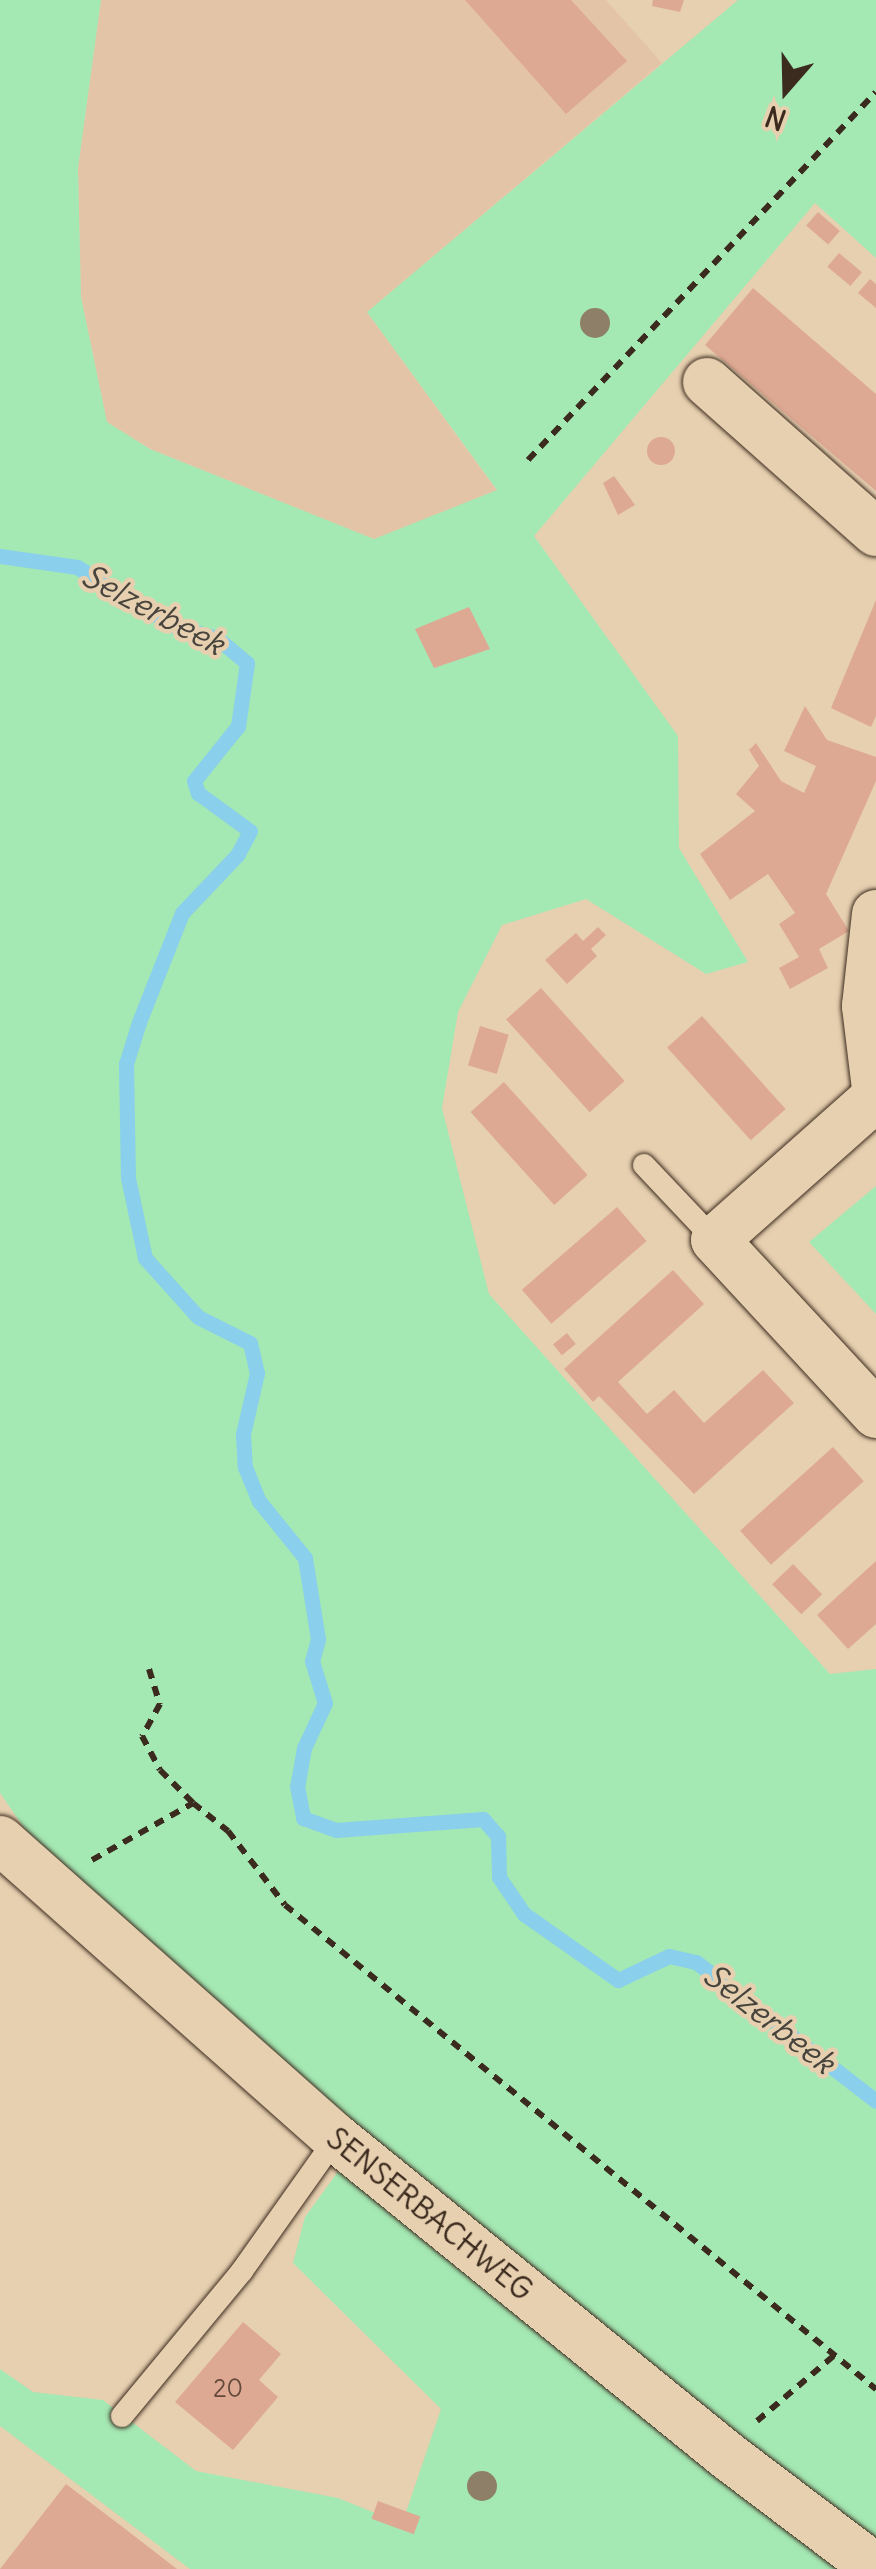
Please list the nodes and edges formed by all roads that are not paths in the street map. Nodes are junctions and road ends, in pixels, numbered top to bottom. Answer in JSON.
{"nodes":[{"id":1,"x":707,"y":382,"type":"dead end"},
{"id":2,"x":876,"y":532,"type":"edge"},
{"id":3,"x":876,"y":914,"type":"edge"},
{"id":4,"x":876,"y":1088,"type":"edge"},
{"id":5,"x":876,"y":1097,"type":"edge"},
{"id":6,"x":644,"y":1164,"type":"dead end"},
{"id":7,"x":715,"y":1240,"type":"junction"},
{"id":8,"x":876,"y":1414,"type":"edge"},
{"id":9,"x":0,"y":1840,"type":"edge"},
{"id":10,"x":336,"y":2138,"type":"junction"},
{"id":11,"x":122,"y":2416,"type":"dead end"},
{"id":12,"x":876,"y":2568,"type":"edge"}],
"edges":[{"from":1,"to":2,"type":"street"},
{"from":3,"to":4,"type":"street"},
{"from":5,"to":7,"type":"street"},
{"from":6,"to":7,"type":"lane"},
{"from":7,"to":8,"type":"street"},
{"from":9,"to":10,"type":"street","name":"SENSERBACHWEG"},
{"from":10,"to":11,"type":"lane"},
{"from":10,"to":12,"type":"street","name":"SENSERBACHWEG"}]}
